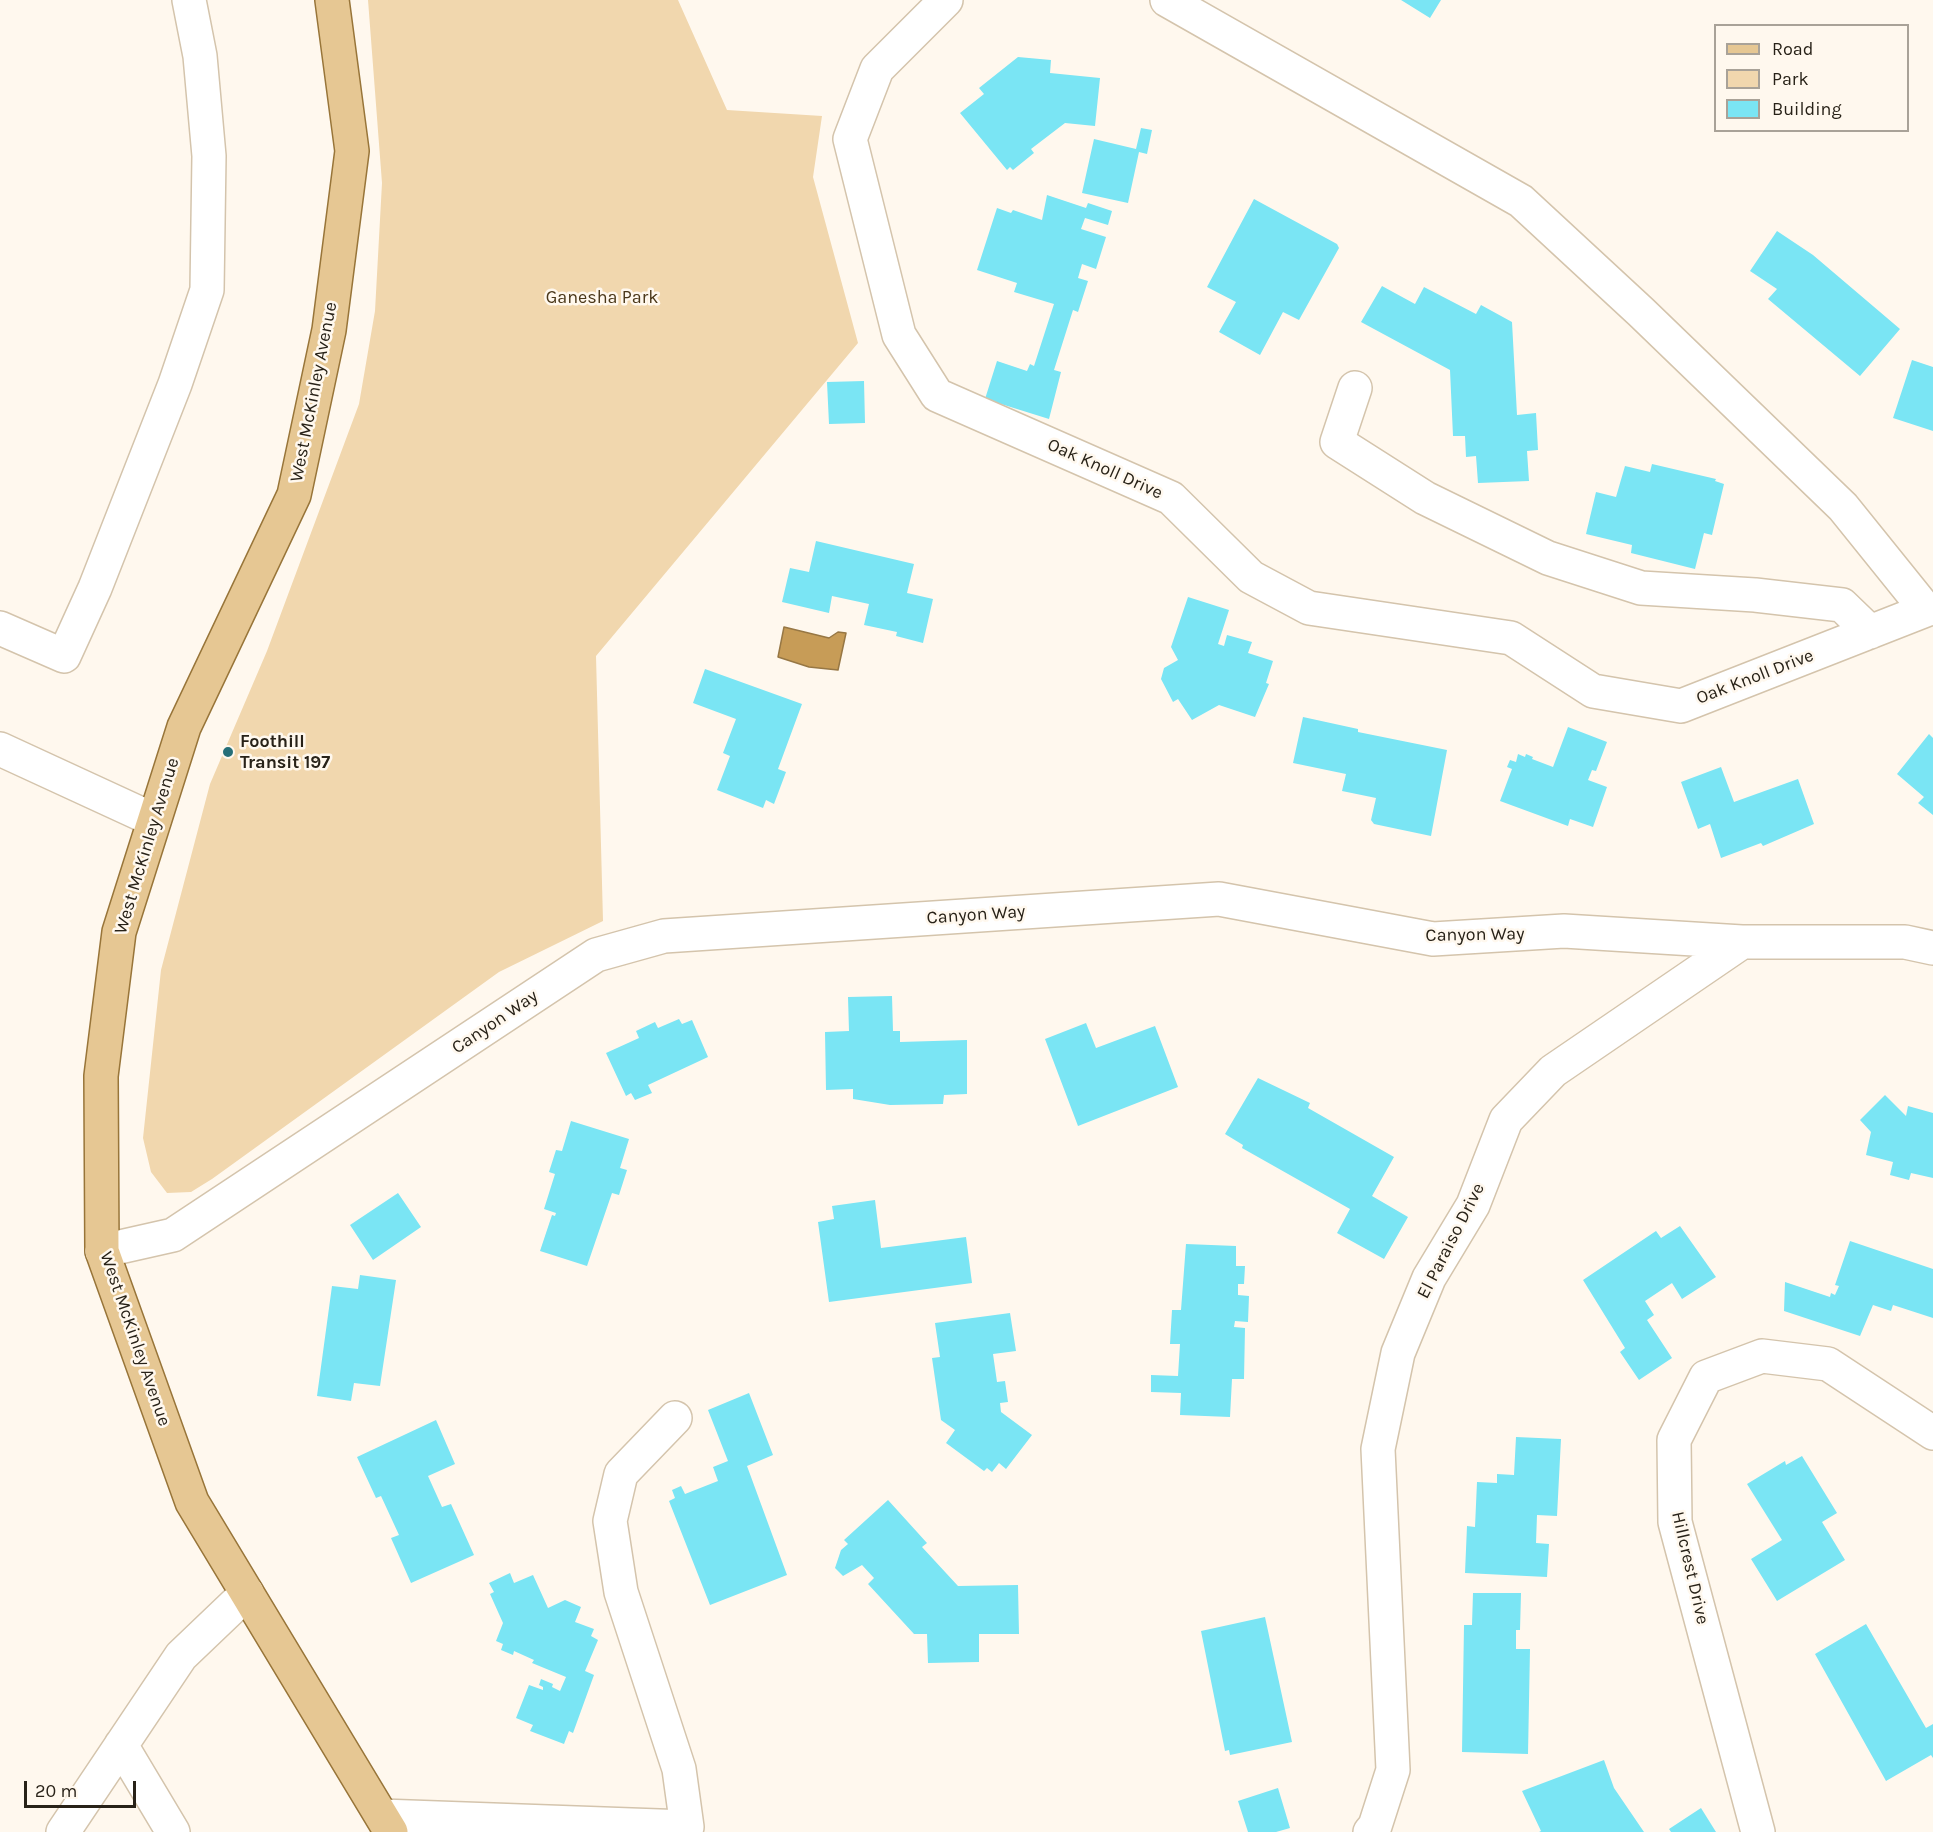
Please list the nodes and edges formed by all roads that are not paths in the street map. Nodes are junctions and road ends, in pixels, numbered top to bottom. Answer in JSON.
{"nodes":[{"id":1,"x":189,"y":0,"type":"edge"},
{"id":2,"x":332,"y":0,"type":"edge"},
{"id":3,"x":946,"y":0,"type":"edge"},
{"id":4,"x":1167,"y":0,"type":"edge"},
{"id":5,"x":1355,"y":388,"type":"dead end"},
{"id":6,"x":1931,"y":612,"type":"edge"},
{"id":7,"x":0,"y":628,"type":"edge"},
{"id":8,"x":1870,"y":632,"type":"junction"},
{"id":9,"x":0,"y":749,"type":"edge"},
{"id":10,"x":154,"y":819,"type":"junction"},
{"id":11,"x":1742,"y":942,"type":"junction"},
{"id":12,"x":1933,"y":948,"type":"edge"},
{"id":13,"x":102,"y":1251,"type":"junction"},
{"id":14,"x":675,"y":1418,"type":"dead end"},
{"id":15,"x":1933,"y":1433,"type":"edge"},
{"id":16,"x":247,"y":1593,"type":"junction"},
{"id":17,"x":121,"y":1745,"type":"junction"},
{"id":18,"x":387,"y":1824,"type":"edge"},
{"id":19,"x":63,"y":1832,"type":"edge"},
{"id":20,"x":172,"y":1832,"type":"edge"},
{"id":21,"x":1370,"y":1832,"type":"edge"},
{"id":22,"x":1758,"y":1832,"type":"edge"}],
"edges":[{"from":1,"to":7,"type":"street"},
{"from":2,"to":10,"type":"main road","name":"West McKinley Avenue"},
{"from":3,"to":8,"type":"street","name":"Oak Knoll Drive"},
{"from":4,"to":6,"type":"street","name":"Oak Knoll Drive"},
{"from":5,"to":8,"type":"street"},
{"from":6,"to":8,"type":"street","name":"Oak Knoll Drive"},
{"from":9,"to":10,"type":"street"},
{"from":10,"to":13,"type":"main road","name":"West McKinley Avenue"},
{"from":11,"to":12,"type":"street","name":"Canyon Way"},
{"from":11,"to":13,"type":"street","name":"Canyon Way"},
{"from":11,"to":21,"type":"street","name":"El Paraiso Drive"},
{"from":13,"to":16,"type":"main road","name":"West McKinley Avenue"},
{"from":14,"to":18,"type":"street"},
{"from":15,"to":22,"type":"street","name":"Hillcrest Drive"},
{"from":16,"to":17,"type":"street"},
{"from":16,"to":18,"type":"main road","name":"West McKinley Avenue"},
{"from":17,"to":19,"type":"street"},
{"from":17,"to":20,"type":"street"}]}
